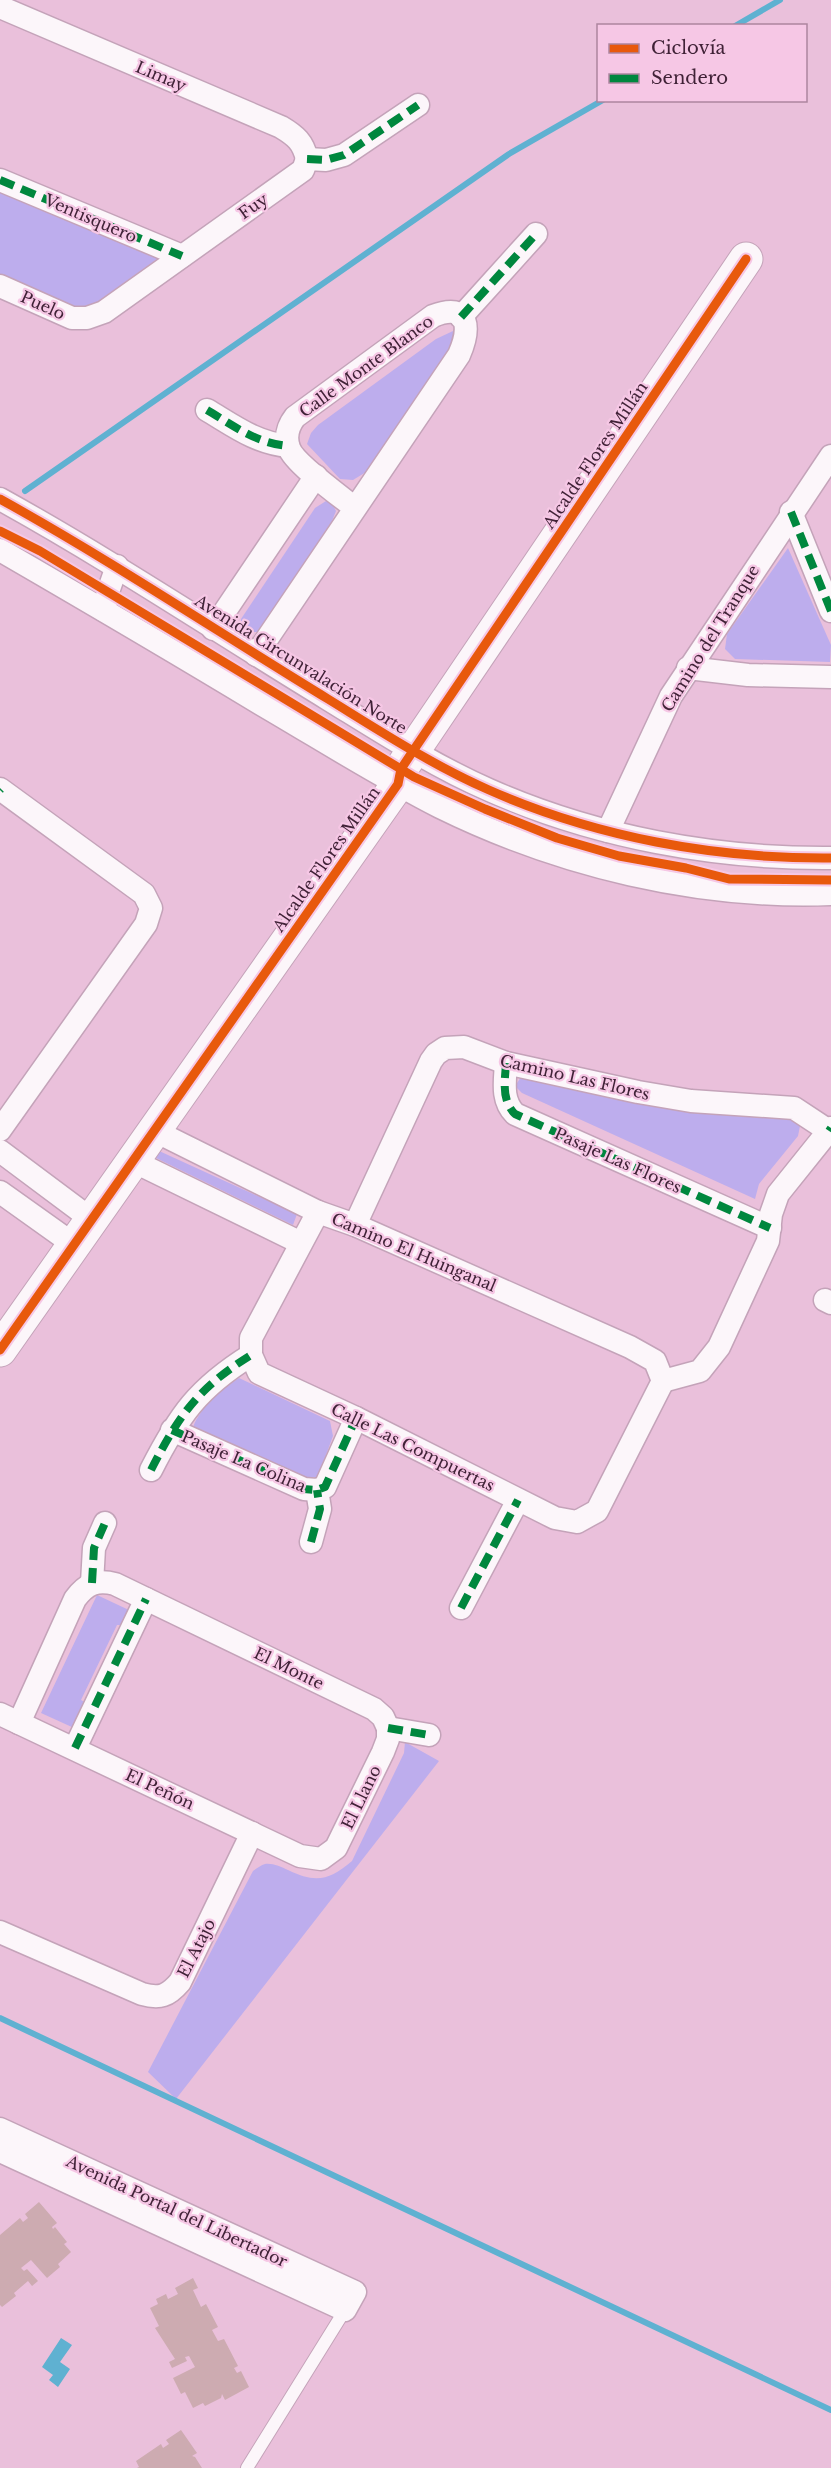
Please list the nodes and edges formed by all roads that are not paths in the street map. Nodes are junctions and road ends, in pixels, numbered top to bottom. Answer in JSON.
{"nodes":[{"id":1,"x":0,"y":7,"type":"edge"},
{"id":2,"x":418,"y":105,"type":"dead end"},
{"id":3,"x":307,"y":159,"type":"junction"},
{"id":4,"x":0,"y":180,"type":"edge"},
{"id":5,"x":536,"y":234,"type":"dead end"},
{"id":6,"x":182,"y":256,"type":"junction"},
{"id":7,"x":746,"y":259,"type":"dead end"},
{"id":8,"x":0,"y":285,"type":"edge"},
{"id":9,"x":461,"y":317,"type":"junction"},
{"id":10,"x":87,"y":318,"type":"joint"},
{"id":11,"x":207,"y":410,"type":"dead end"},
{"id":12,"x":288,"y":446,"type":"junction"},
{"id":13,"x":831,"y":456,"type":"edge"},
{"id":14,"x":316,"y":476,"type":"junction"},
{"id":15,"x":0,"y":499,"type":"edge"},
{"id":16,"x":355,"y":508,"type":"junction"},
{"id":17,"x":791,"y":512,"type":"junction"},
{"id":18,"x":0,"y":550,"type":"edge"},
{"id":19,"x":117,"y":566,"type":"junction"},
{"id":20,"x":104,"y":610,"type":"junction"},
{"id":21,"x":831,"y":611,"type":"edge"},
{"id":22,"x":213,"y":629,"type":"junction"},
{"id":23,"x":256,"y":655,"type":"junction"},
{"id":24,"x":688,"y":668,"type":"junction"},
{"id":25,"x":831,"y":677,"type":"edge"},
{"id":26,"x":413,"y":751,"type":"junction"},
{"id":27,"x":398,"y":784,"type":"junction"},
{"id":28,"x":0,"y":789,"type":"edge"},
{"id":29,"x":608,"y":831,"type":"junction"},
{"id":30,"x":714,"y":850,"type":"junction"},
{"id":31,"x":831,"y":858,"type":"edge"},
{"id":32,"x":718,"y":889,"type":"junction"},
{"id":33,"x":831,"y":894,"type":"edge"},
{"id":34,"x":506,"y":1063,"type":"junction"},
{"id":35,"x":830,"y":1129,"type":"edge"},
{"id":36,"x":0,"y":1130,"type":"edge"},
{"id":37,"x":155,"y":1131,"type":"junction"},
{"id":38,"x":0,"y":1151,"type":"edge"},
{"id":39,"x":133,"y":1161,"type":"junction"},
{"id":40,"x":0,"y":1192,"type":"edge"},
{"id":41,"x":318,"y":1212,"type":"junction"},
{"id":42,"x":355,"y":1225,"type":"junction"},
{"id":43,"x":770,"y":1228,"type":"junction"},
{"id":44,"x":82,"y":1231,"type":"junction"},
{"id":45,"x":301,"y":1243,"type":"junction"},
{"id":46,"x":0,"y":1350,"type":"edge"},
{"id":47,"x":251,"y":1355,"type":"junction"},
{"id":48,"x":663,"y":1381,"type":"junction"},
{"id":49,"x":356,"y":1418,"type":"junction"},
{"id":50,"x":172,"y":1430,"type":"junction"},
{"id":51,"x":151,"y":1470,"type":"dead end"},
{"id":52,"x":317,"y":1490,"type":"junction"},
{"id":53,"x":518,"y":1500,"type":"junction"},
{"id":54,"x":105,"y":1523,"type":"dead end"},
{"id":55,"x":311,"y":1542,"type":"dead end"},
{"id":56,"x":92,"y":1583,"type":"junction"},
{"id":57,"x":146,"y":1599,"type":"junction"},
{"id":58,"x":461,"y":1608,"type":"dead end"},
{"id":59,"x":10,"y":1718,"type":"edge"},
{"id":60,"x":388,"y":1728,"type":"junction"},
{"id":61,"x":429,"y":1735,"type":"dead end"},
{"id":62,"x":75,"y":1748,"type":"junction"},
{"id":63,"x":252,"y":1833,"type":"junction"},
{"id":64,"x":321,"y":1859,"type":"joint"},
{"id":65,"x":0,"y":1932,"type":"edge"},
{"id":66,"x":0,"y":2129,"type":"edge"},
{"id":67,"x":0,"y":2151,"type":"edge"},
{"id":68,"x":350,"y":2301,"type":"junction"},
{"id":69,"x":247,"y":2468,"type":"edge"}],
"edges":[{"from":1,"to":3,"type":"street","name":"Limay"},
{"from":2,"to":3,"type":"street"},
{"from":3,"to":6,"type":"street","name":"Fuy"},
{"from":4,"to":6,"type":"street","name":"Ventisquero"},
{"from":5,"to":9,"type":"street"},
{"from":6,"to":10,"type":"street","name":"Fuy"},
{"from":7,"to":26,"type":"street","name":"Alcalde Flores Millán"},
{"from":8,"to":10,"type":"street","name":"Puelo"},
{"from":9,"to":12,"type":"street","name":"Calle Monte Blanco"},
{"from":9,"to":16,"type":"street"},
{"from":11,"to":12,"type":"street"},
{"from":12,"to":14,"type":"street"},
{"from":13,"to":17,"type":"street","name":"Camino del Tranque"},
{"from":14,"to":16,"type":"street"},
{"from":14,"to":22,"type":"street"},
{"from":15,"to":19,"type":"street","name":"Avenida Circunvalación Norte"},
{"from":16,"to":23,"type":"street"},
{"from":17,"to":21,"type":"street"},
{"from":17,"to":24,"type":"street","name":"Camino del Tranque"},
{"from":18,"to":20,"type":"street"},
{"from":19,"to":20,"type":"street"},
{"from":19,"to":22,"type":"street","name":"Avenida Circunvalación Norte"},
{"from":20,"to":27,"type":"street"},
{"from":22,"to":23,"type":"street","name":"Avenida Circunvalación Norte"},
{"from":23,"to":26,"type":"street","name":"Avenida Circunvalación Norte"},
{"from":24,"to":25,"type":"street"},
{"from":24,"to":29,"type":"street","name":"Camino del Tranque"},
{"from":26,"to":27,"type":"street","name":"Alcalde Flores Millán"},
{"from":26,"to":29,"type":"street","name":"Avenida Circunvalación Norte"},
{"from":27,"to":32,"type":"street"},
{"from":27,"to":37,"type":"street","name":"Alcalde Flores Millán"},
{"from":28,"to":36,"type":"street"},
{"from":29,"to":30,"type":"street","name":"Avenida Circunvalación Norte"},
{"from":30,"to":31,"type":"street","name":"Avenida Circunvalación Norte"},
{"from":30,"to":32,"type":"street"},
{"from":32,"to":33,"type":"street"},
{"from":34,"to":35,"type":"street","name":"Camino Las Flores"},
{"from":34,"to":42,"type":"street","name":"Camino Las Flores"},
{"from":34,"to":43,"type":"street","name":"Pasaje Las Flores"},
{"from":35,"to":43,"type":"street"},
{"from":37,"to":39,"type":"street","name":"Alcalde Flores Millán"},
{"from":37,"to":41,"type":"street","name":"Camino El Huinganal"},
{"from":38,"to":44,"type":"street"},
{"from":39,"to":44,"type":"street","name":"Alcalde Flores Millán"},
{"from":39,"to":45,"type":"street"},
{"from":40,"to":44,"type":"street"},
{"from":41,"to":42,"type":"street","name":"Camino El Huinganal"},
{"from":41,"to":45,"type":"street"},
{"from":42,"to":48,"type":"street","name":"Camino El Huinganal"},
{"from":43,"to":48,"type":"street"},
{"from":44,"to":46,"type":"street","name":"Alcalde Flores Millán"},
{"from":45,"to":47,"type":"street"},
{"from":47,"to":49,"type":"street","name":"Calle Las Compuertas"},
{"from":47,"to":50,"type":"street","name":"Pasaje La Colina"},
{"from":48,"to":53,"type":"street","name":"Calle Las Compuertas"},
{"from":49,"to":52,"type":"street","name":"Pasaje La Colina"},
{"from":49,"to":53,"type":"street","name":"Calle Las Compuertas"},
{"from":50,"to":51,"type":"street","name":"Pasaje La Colina"},
{"from":50,"to":52,"type":"street","name":"Pasaje La Colina"},
{"from":52,"to":55,"type":"street","name":"Pasaje La Colina"},
{"from":53,"to":58,"type":"street"},
{"from":54,"to":56,"type":"street"},
{"from":56,"to":57,"type":"street","name":"El Monte"},
{"from":56,"to":59,"type":"street"},
{"from":57,"to":60,"type":"street","name":"El Monte"},
{"from":57,"to":62,"type":"street"},
{"from":59,"to":62,"type":"street","name":"El Peñón"},
{"from":60,"to":61,"type":"street"},
{"from":60,"to":64,"type":"street","name":"El Llano"},
{"from":62,"to":63,"type":"street","name":"El Peñón"},
{"from":63,"to":64,"type":"street","name":"El Peñón"},
{"from":63,"to":65,"type":"street","name":"El Atajo"},
{"from":66,"to":68,"type":"street","name":"Avenida Portal del Libertador"},
{"from":67,"to":68,"type":"street","name":"Avenida Portal del Libertador"},
{"from":68,"to":69,"type":"lane"}]}
